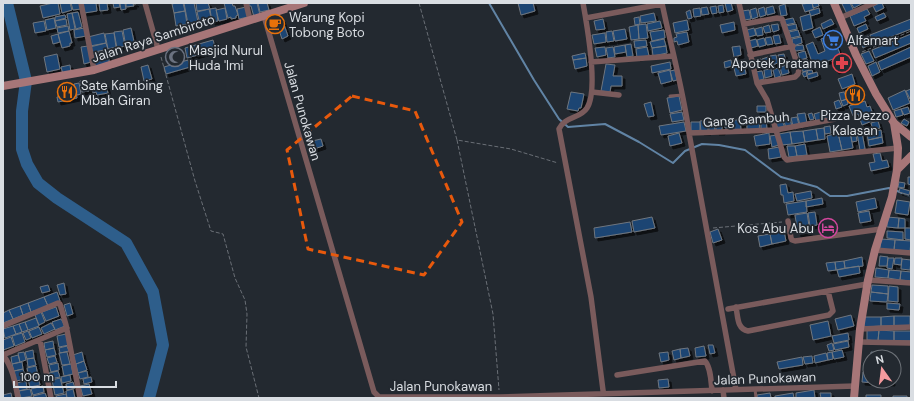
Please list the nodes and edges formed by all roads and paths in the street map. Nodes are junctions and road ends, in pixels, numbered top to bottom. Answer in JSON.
{"nodes":[{"id":1,"x":81,"y":3,"type":"edge"},
{"id":2,"x":145,"y":3,"type":"edge"},
{"id":3,"x":246,"y":3,"type":"edge"},
{"id":4,"x":304,"y":3,"type":"edge"},
{"id":5,"x":419,"y":3,"type":"edge"},
{"id":6,"x":583,"y":3,"type":"edge"},
{"id":7,"x":739,"y":3,"type":"edge"},
{"id":8,"x":834,"y":3,"type":"edge"},
{"id":9,"x":874,"y":3,"type":"edge"},
{"id":10,"x":662,"y":4,"type":"edge"},
{"id":11,"x":264,"y":16,"type":"junction"},
{"id":12,"x":586,"y":18,"type":"junction"},
{"id":13,"x":840,"y":18,"type":"junction"},
{"id":14,"x":250,"y":20,"type":"junction"},
{"id":15,"x":744,"y":24,"type":"junction"},
{"id":16,"x":911,"y":31,"type":"edge"},
{"id":17,"x":793,"y":46,"type":"junction"},
{"id":18,"x":158,"y":49,"type":"junction"},
{"id":19,"x":750,"y":55,"type":"junction"},
{"id":20,"x":856,"y":55,"type":"junction"},
{"id":21,"x":673,"y":56,"type":"junction"},
{"id":22,"x":591,"y":62,"type":"junction"},
{"id":23,"x":94,"y":70,"type":"junction"},
{"id":24,"x":757,"y":84,"type":"junction"},
{"id":25,"x":5,"y":86,"type":"edge"},
{"id":26,"x":592,"y":92,"type":"junction"},
{"id":27,"x":619,"y":95,"type":"dead end"},
{"id":28,"x":684,"y":95,"type":"junction"},
{"id":29,"x":670,"y":96,"type":"dead end"},
{"id":30,"x":837,"y":115,"type":"dead end"},
{"id":31,"x":894,"y":123,"type":"junction"},
{"id":32,"x":776,"y":130,"type":"junction"},
{"id":33,"x":689,"y":133,"type":"junction"},
{"id":34,"x":911,"y":137,"type":"edge"},
{"id":35,"x":457,"y":140,"type":"junction"},
{"id":36,"x":898,"y":148,"type":"junction"},
{"id":37,"x":911,"y":156,"type":"edge"},
{"id":38,"x":565,"y":165,"type":"junction"},
{"id":39,"x":897,"y":170,"type":"junction"},
{"id":40,"x":788,"y":222,"type":"joint"},
{"id":41,"x":707,"y":229,"type":"junction"},
{"id":42,"x":881,"y":229,"type":"junction"},
{"id":43,"x":875,"y":250,"type":"junction"},
{"id":44,"x":911,"y":253,"type":"edge"},
{"id":45,"x":868,"y":282,"type":"junction"},
{"id":46,"x":911,"y":283,"type":"edge"},
{"id":47,"x":828,"y":291,"type":"junction"},
{"id":48,"x":736,"y":307,"type":"junction"},
{"id":49,"x":728,"y":309,"type":"dead end"},
{"id":50,"x":3,"y":326,"type":"edge"},
{"id":51,"x":911,"y":327,"type":"edge"},
{"id":52,"x":67,"y":328,"type":"junction"},
{"id":53,"x":860,"y":329,"type":"junction"},
{"id":54,"x":40,"y":340,"type":"junction"},
{"id":55,"x":859,"y":342,"type":"junction"},
{"id":56,"x":911,"y":343,"type":"edge"},
{"id":57,"x":3,"y":355,"type":"edge"},
{"id":58,"x":617,"y":375,"type":"dead end"},
{"id":59,"x":855,"y":386,"type":"junction"},
{"id":60,"x":723,"y":390,"type":"junction"},
{"id":61,"x":736,"y":390,"type":"junction"},
{"id":62,"x":755,"y":390,"type":"junction"},
{"id":63,"x":712,"y":391,"type":"junction"},
{"id":64,"x":604,"y":396,"type":"edge"},
{"id":65,"x":500,"y":397,"type":"edge"},
{"id":66,"x":18,"y":398,"type":"edge"},
{"id":67,"x":51,"y":398,"type":"edge"},
{"id":68,"x":80,"y":398,"type":"edge"},
{"id":69,"x":259,"y":398,"type":"edge"},
{"id":70,"x":724,"y":398,"type":"edge"},
{"id":71,"x":756,"y":398,"type":"edge"},
{"id":72,"x":854,"y":398,"type":"edge"}],
"edges":[{"from":1,"to":23,"type":"street"},
{"from":2,"to":18,"type":"street"},
{"from":3,"to":14,"type":"street"},
{"from":4,"to":11,"type":"street","name":"Jalan Raya Sambiroto"},
{"from":5,"to":35,"type":"path"},
{"from":6,"to":12,"type":"street"},
{"from":7,"to":15,"type":"street"},
{"from":8,"to":13,"type":"street"},
{"from":9,"to":13,"type":"street"},
{"from":10,"to":12,"type":"street"},
{"from":10,"to":21,"type":"street","name":"Gang Gambuh"},
{"from":11,"to":14,"type":"street","name":"Jalan Raya Sambiroto"},
{"from":11,"to":65,"type":"street","name":"Jalan Punokawan"},
{"from":12,"to":22,"type":"street"},
{"from":13,"to":20,"type":"street"},
{"from":14,"to":18,"type":"street","name":"Jalan Raya Sambiroto"},
{"from":15,"to":17,"type":"street"},
{"from":15,"to":19,"type":"street"},
{"from":16,"to":20,"type":"path"},
{"from":17,"to":19,"type":"street"},
{"from":17,"to":24,"type":"street"},
{"from":18,"to":23,"type":"street","name":"Jalan Raya Sambiroto"},
{"from":18,"to":69,"type":"path"},
{"from":19,"to":24,"type":"street"},
{"from":20,"to":31,"type":"street"},
{"from":21,"to":22,"type":"street"},
{"from":21,"to":28,"type":"street","name":"Gang Gambuh"},
{"from":22,"to":26,"type":"street"},
{"from":23,"to":25,"type":"street","name":"Jalan Raya Sambiroto"},
{"from":24,"to":32,"type":"street"},
{"from":26,"to":27,"type":"street"},
{"from":26,"to":38,"type":"street"},
{"from":28,"to":29,"type":"lane"},
{"from":28,"to":33,"type":"street","name":"Gang Gambuh"},
{"from":30,"to":32,"type":"street","name":"Gang Gambuh"},
{"from":31,"to":34,"type":"street"},
{"from":31,"to":36,"type":"street"},
{"from":32,"to":33,"type":"street","name":"Gang Gambuh"},
{"from":32,"to":36,"type":"street"},
{"from":33,"to":41,"type":"street"},
{"from":35,"to":38,"type":"path"},
{"from":35,"to":65,"type":"path"},
{"from":36,"to":39,"type":"street"},
{"from":37,"to":39,"type":"street"},
{"from":38,"to":64,"type":"street"},
{"from":39,"to":42,"type":"street"},
{"from":40,"to":41,"type":"path"},
{"from":40,"to":42,"type":"street"},
{"from":41,"to":61,"type":"street"},
{"from":42,"to":43,"type":"street"},
{"from":43,"to":44,"type":"street"},
{"from":43,"to":45,"type":"street"},
{"from":45,"to":46,"type":"street"},
{"from":45,"to":47,"type":"street"},
{"from":45,"to":53,"type":"street"},
{"from":47,"to":48,"type":"street"},
{"from":47,"to":48,"type":"street"},
{"from":48,"to":49,"type":"street"},
{"from":50,"to":52,"type":"street"},
{"from":51,"to":53,"type":"street"},
{"from":52,"to":54,"type":"street"},
{"from":52,"to":68,"type":"street"},
{"from":53,"to":55,"type":"street"},
{"from":54,"to":57,"type":"street"},
{"from":54,"to":67,"type":"street"},
{"from":55,"to":56,"type":"street"},
{"from":55,"to":59,"type":"street"},
{"from":57,"to":66,"type":"street"},
{"from":58,"to":63,"type":"street"},
{"from":59,"to":62,"type":"street","name":"Jalan Punokawan"},
{"from":59,"to":72,"type":"street"},
{"from":60,"to":61,"type":"street","name":"Jalan Punokawan"},
{"from":60,"to":63,"type":"street","name":"Jalan Punokawan"},
{"from":60,"to":70,"type":"street"},
{"from":61,"to":62,"type":"street","name":"Jalan Punokawan"},
{"from":62,"to":71,"type":"lane"},
{"from":63,"to":64,"type":"street","name":"Jalan Punokawan"},
{"from":64,"to":65,"type":"street","name":"Jalan Punokawan"}]}
